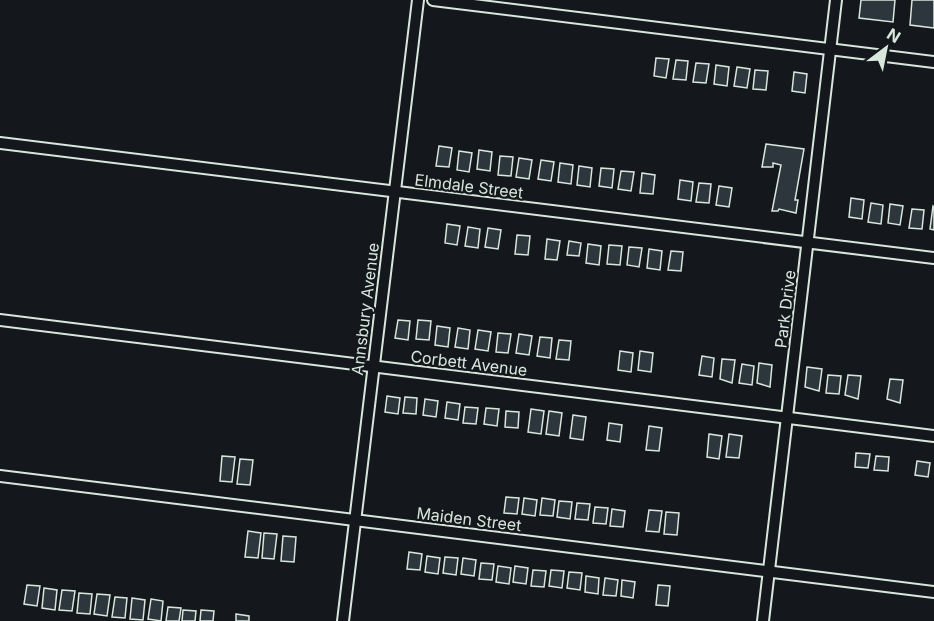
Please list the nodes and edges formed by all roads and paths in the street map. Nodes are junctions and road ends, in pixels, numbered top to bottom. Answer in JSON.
{"nodes":[{"id":1,"x":418,"y":0,"type":"edge"},
{"id":2,"x":434,"y":0,"type":"edge"},
{"id":3,"x":836,"y":0,"type":"edge"},
{"id":4,"x":830,"y":50,"type":"junction"},
{"id":5,"x":934,"y":62,"type":"edge"},
{"id":6,"x":0,"y":143,"type":"edge"},
{"id":7,"x":394,"y":192,"type":"junction"},
{"id":8,"x":807,"y":242,"type":"junction"},
{"id":9,"x":934,"y":258,"type":"edge"},
{"id":10,"x":0,"y":320,"type":"edge"},
{"id":11,"x":374,"y":367,"type":"junction"},
{"id":12,"x":787,"y":418,"type":"junction"},
{"id":13,"x":934,"y":436,"type":"edge"},
{"id":14,"x":0,"y":476,"type":"edge"},
{"id":15,"x":355,"y":520,"type":"junction"},
{"id":16,"x":769,"y":571,"type":"junction"},
{"id":17,"x":934,"y":592,"type":"edge"},
{"id":18,"x":343,"y":621,"type":"edge"},
{"id":19,"x":763,"y":621,"type":"edge"}],
"edges":[{"from":1,"to":7,"type":"street","name":"Annsbury Avenue"},
{"from":2,"to":4,"type":"street"},
{"from":3,"to":4,"type":"street","name":"Park Drive"},
{"from":4,"to":5,"type":"street"},
{"from":4,"to":8,"type":"street","name":"Park Drive"},
{"from":6,"to":7,"type":"street","name":"Elmdale Street"},
{"from":7,"to":8,"type":"street","name":"Elmdale Street"},
{"from":7,"to":11,"type":"street","name":"Annsbury Avenue"},
{"from":8,"to":9,"type":"street","name":"Elmdale Street"},
{"from":8,"to":12,"type":"street","name":"Park Drive"},
{"from":10,"to":11,"type":"street","name":"Corbett Avenue"},
{"from":11,"to":12,"type":"street","name":"Corbett Avenue"},
{"from":11,"to":15,"type":"street","name":"Annsbury Avenue"},
{"from":12,"to":13,"type":"street","name":"Corbett Avenue"},
{"from":12,"to":16,"type":"street","name":"Park Drive"},
{"from":14,"to":15,"type":"street","name":"Maiden Street"},
{"from":15,"to":16,"type":"street","name":"Maiden Street"},
{"from":15,"to":18,"type":"street","name":"Annsbury Avenue"},
{"from":16,"to":17,"type":"street","name":"Maiden Street"},
{"from":16,"to":19,"type":"street","name":"Park Drive"}]}
